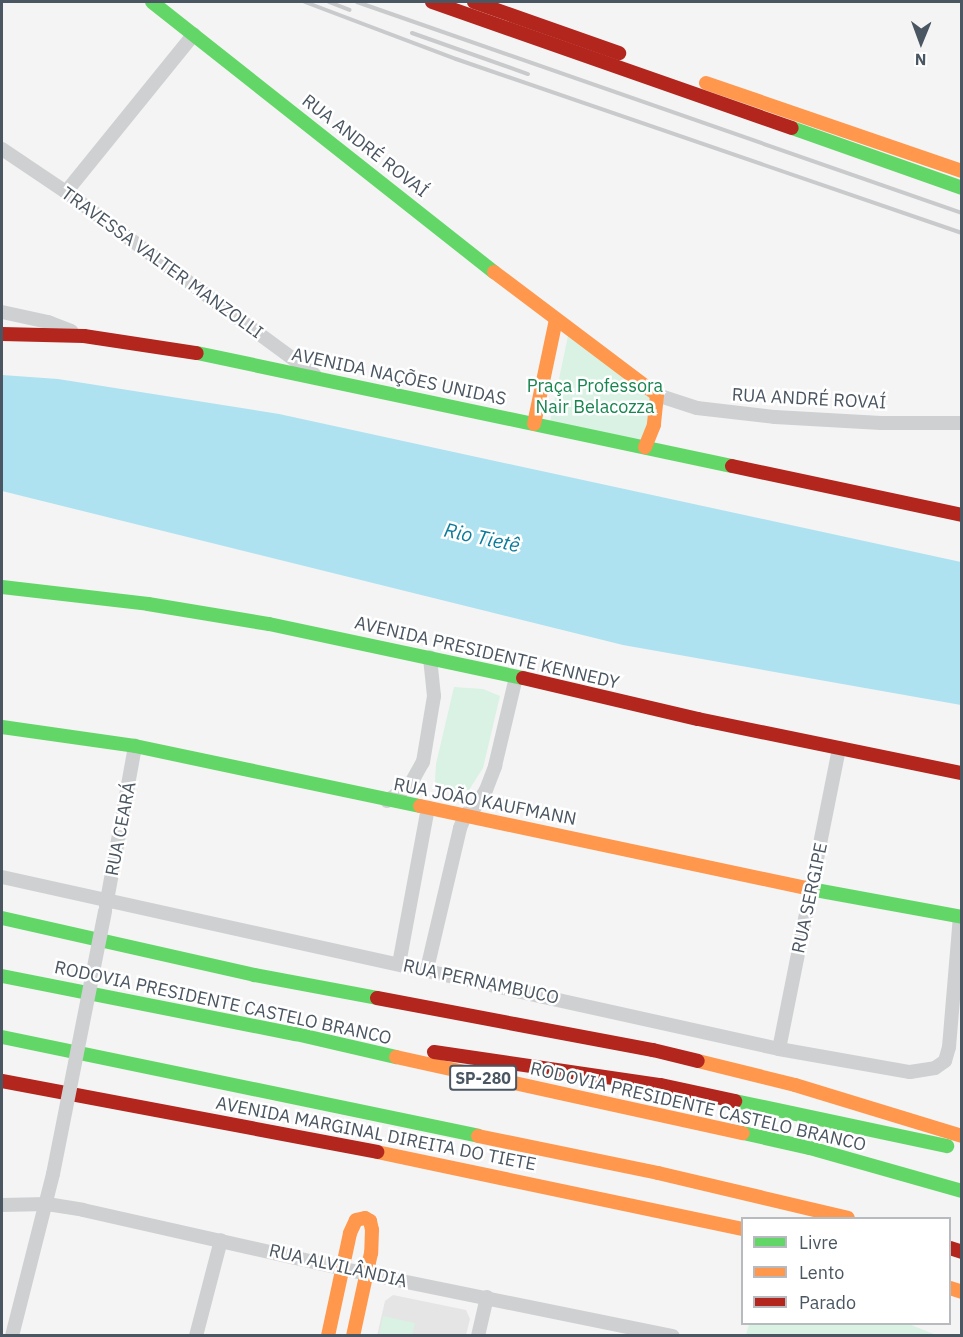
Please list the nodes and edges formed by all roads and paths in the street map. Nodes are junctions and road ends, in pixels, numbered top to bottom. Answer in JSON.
{"nodes":[{"id":1,"x":152,"y":2,"type":"edge"},
{"id":2,"x":432,"y":2,"type":"edge"},
{"id":3,"x":474,"y":2,"type":"edge"},
{"id":4,"x":194,"y":34,"type":"junction"},
{"id":5,"x":2,"y":149,"type":"edge"},
{"id":6,"x":962,"y":171,"type":"edge"},
{"id":7,"x":962,"y":188,"type":"edge"},
{"id":8,"x":66,"y":192,"type":"junction"},
{"id":9,"x":2,"y":312,"type":"edge"},
{"id":10,"x":556,"y":320,"type":"junction"},
{"id":11,"x":2,"y":334,"type":"edge"},
{"id":12,"x":84,"y":336,"type":"junction"},
{"id":13,"x":321,"y":379,"type":"junction"},
{"id":14,"x":657,"y":395,"type":"junction"},
{"id":15,"x":962,"y":423,"type":"edge"},
{"id":16,"x":534,"y":424,"type":"junction"},
{"id":17,"x":645,"y":447,"type":"junction"},
{"id":18,"x":962,"y":515,"type":"edge"},
{"id":19,"x":2,"y":587,"type":"edge"},
{"id":20,"x":430,"y":657,"type":"junction"},
{"id":21,"x":516,"y":677,"type":"junction"},
{"id":22,"x":2,"y":727,"type":"edge"},
{"id":23,"x":135,"y":746,"type":"junction"},
{"id":24,"x":839,"y":748,"type":"junction"},
{"id":25,"x":962,"y":773,"type":"edge"},
{"id":26,"x":387,"y":801,"type":"junction"},
{"id":27,"x":428,"y":808,"type":"junction"},
{"id":28,"x":466,"y":814,"type":"junction"},
{"id":29,"x":2,"y":877,"type":"edge"},
{"id":30,"x":813,"y":887,"type":"junction"},
{"id":31,"x":107,"y":905,"type":"junction"},
{"id":32,"x":961,"y":917,"type":"edge"},
{"id":33,"x":2,"y":918,"type":"edge"},
{"id":34,"x":399,"y":964,"type":"junction"},
{"id":35,"x":427,"y":969,"type":"junction"},
{"id":36,"x":2,"y":976,"type":"edge"},
{"id":37,"x":296,"y":1034,"type":"junction"},
{"id":38,"x":2,"y":1036,"type":"edge"},
{"id":39,"x":779,"y":1049,"type":"junction"},
{"id":40,"x":3,"y":1082,"type":"edge"},
{"id":41,"x":962,"y":1136,"type":"edge"},
{"id":42,"x":962,"y":1150,"type":"edge"},
{"id":43,"x":962,"y":1191,"type":"edge"},
{"id":44,"x":47,"y":1204,"type":"junction"},
{"id":45,"x":2,"y":1205,"type":"edge"},
{"id":46,"x":844,"y":1217,"type":"edge"},
{"id":47,"x":741,"y":1229,"type":"edge"},
{"id":48,"x":221,"y":1240,"type":"junction"},
{"id":49,"x":342,"y":1268,"type":"junction"},
{"id":50,"x":367,"y":1274,"type":"junction"},
{"id":51,"x":487,"y":1298,"type":"junction"},
{"id":52,"x":613,"y":1330,"type":"edge"},
{"id":53,"x":2,"y":1334,"type":"edge"},
{"id":54,"x":6,"y":1335,"type":"edge"},
{"id":55,"x":12,"y":1335,"type":"edge"},
{"id":56,"x":196,"y":1335,"type":"edge"},
{"id":57,"x":328,"y":1335,"type":"edge"},
{"id":58,"x":353,"y":1335,"type":"edge"},
{"id":59,"x":478,"y":1335,"type":"edge"},
{"id":60,"x":673,"y":1335,"type":"edge"}],
"edges":[{"from":1,"to":4,"type":"main road","name":"RUA ANDRÉ ROVAÍ"},
{"from":2,"to":7,"type":"main road"},
{"from":3,"to":6,"type":"main road"},
{"from":4,"to":8,"type":"street"},
{"from":4,"to":10,"type":"main road","name":"RUA ANDRÉ ROVAÍ"},
{"from":5,"to":8,"type":"street","name":"TRAVESSA VALTER MANZOLLI"},
{"from":8,"to":13,"type":"street","name":"TRAVESSA VALTER MANZOLLI"},
{"from":9,"to":12,"type":"street"},
{"from":10,"to":14,"type":"main road","name":"RUA ANDRÉ ROVAÍ"},
{"from":10,"to":16,"type":"main road"},
{"from":11,"to":12,"type":"main road","name":"AVENIDA NAÇÕES UNIDAS"},
{"from":12,"to":13,"type":"main road","name":"AVENIDA NAÇÕES UNIDAS"},
{"from":13,"to":16,"type":"main road","name":"AVENIDA NAÇÕES UNIDAS"},
{"from":14,"to":15,"type":"street","name":"RUA ANDRÉ ROVAÍ"},
{"from":14,"to":17,"type":"main road"},
{"from":16,"to":17,"type":"main road","name":"AVENIDA NAÇÕES UNIDAS"},
{"from":17,"to":18,"type":"main road","name":"AVENIDA NAÇÕES UNIDAS"},
{"from":19,"to":20,"type":"main road","name":"AVENIDA PRESIDENTE KENNEDY"},
{"from":20,"to":21,"type":"main road","name":"AVENIDA PRESIDENTE KENNEDY"},
{"from":20,"to":26,"type":"street"},
{"from":21,"to":24,"type":"main road","name":"AVENIDA PRESIDENTE KENNEDY"},
{"from":21,"to":28,"type":"street"},
{"from":22,"to":23,"type":"main road","name":"RUA JOÃO KAUFMANN"},
{"from":23,"to":26,"type":"main road","name":"RUA JOÃO KAUFMANN"},
{"from":23,"to":31,"type":"street","name":"RUA CEARÁ"},
{"from":24,"to":25,"type":"main road","name":"AVENIDA PRESIDENTE KENNEDY"},
{"from":24,"to":30,"type":"street","name":"RUA SERGIPE"},
{"from":26,"to":27,"type":"main road","name":"RUA JOÃO KAUFMANN"},
{"from":27,"to":28,"type":"main road","name":"RUA JOÃO KAUFMANN"},
{"from":27,"to":34,"type":"street"},
{"from":28,"to":30,"type":"main road","name":"RUA JOÃO KAUFMANN"},
{"from":28,"to":35,"type":"street"},
{"from":29,"to":31,"type":"street","name":"RUA PERNAMBUCO"},
{"from":30,"to":32,"type":"main road","name":"RUA JOÃO KAUFMANN"},
{"from":30,"to":39,"type":"street","name":"RUA SERGIPE"},
{"from":31,"to":34,"type":"street","name":"RUA PERNAMBUCO"},
{"from":31,"to":44,"type":"street","name":"RUA CEARÁ","bridge":true},
{"from":32,"to":39,"type":"street","name":"RUA PERNAMBUCO"},
{"from":33,"to":41,"type":"main road"},
{"from":34,"to":35,"type":"street","name":"RUA PERNAMBUCO"},
{"from":35,"to":39,"type":"street","name":"RUA PERNAMBUCO"},
{"from":36,"to":37,"type":"main road","name":"RODOVIA PRESIDENTE CASTELO BRANCO","number":"SP-280"},
{"from":37,"to":42,"type":"main road"},
{"from":37,"to":43,"type":"main road","name":"RODOVIA PRESIDENTE CASTELO BRANCO","number":"SP-280"},
{"from":38,"to":46,"type":"main road"},
{"from":40,"to":47,"type":"main road","name":"AVENIDA MARGINAL DIREITA DO TIETE"},
{"from":44,"to":45,"type":"street","name":"RUA ALVILÂNDIA"},
{"from":44,"to":48,"type":"street","name":"RUA ALVILÂNDIA"},
{"from":44,"to":55,"type":"street","name":"RUA CEARÁ"},
{"from":48,"to":49,"type":"street","name":"RUA ALVILÂNDIA"},
{"from":48,"to":56,"type":"street"},
{"from":49,"to":50,"type":"street","name":"RUA ALVILÂNDIA"},
{"from":49,"to":50,"type":"main road"},
{"from":49,"to":57,"type":"main road"},
{"from":50,"to":51,"type":"street","name":"RUA ALVILÂNDIA"},
{"from":50,"to":58,"type":"main road"},
{"from":51,"to":52,"type":"street","name":"RUA ALVILÂNDIA"},
{"from":51,"to":59,"type":"street"},
{"from":52,"to":60,"type":"street","name":"RUA ALVILÂNDIA"},
{"from":53,"to":54,"type":"street"}]}
